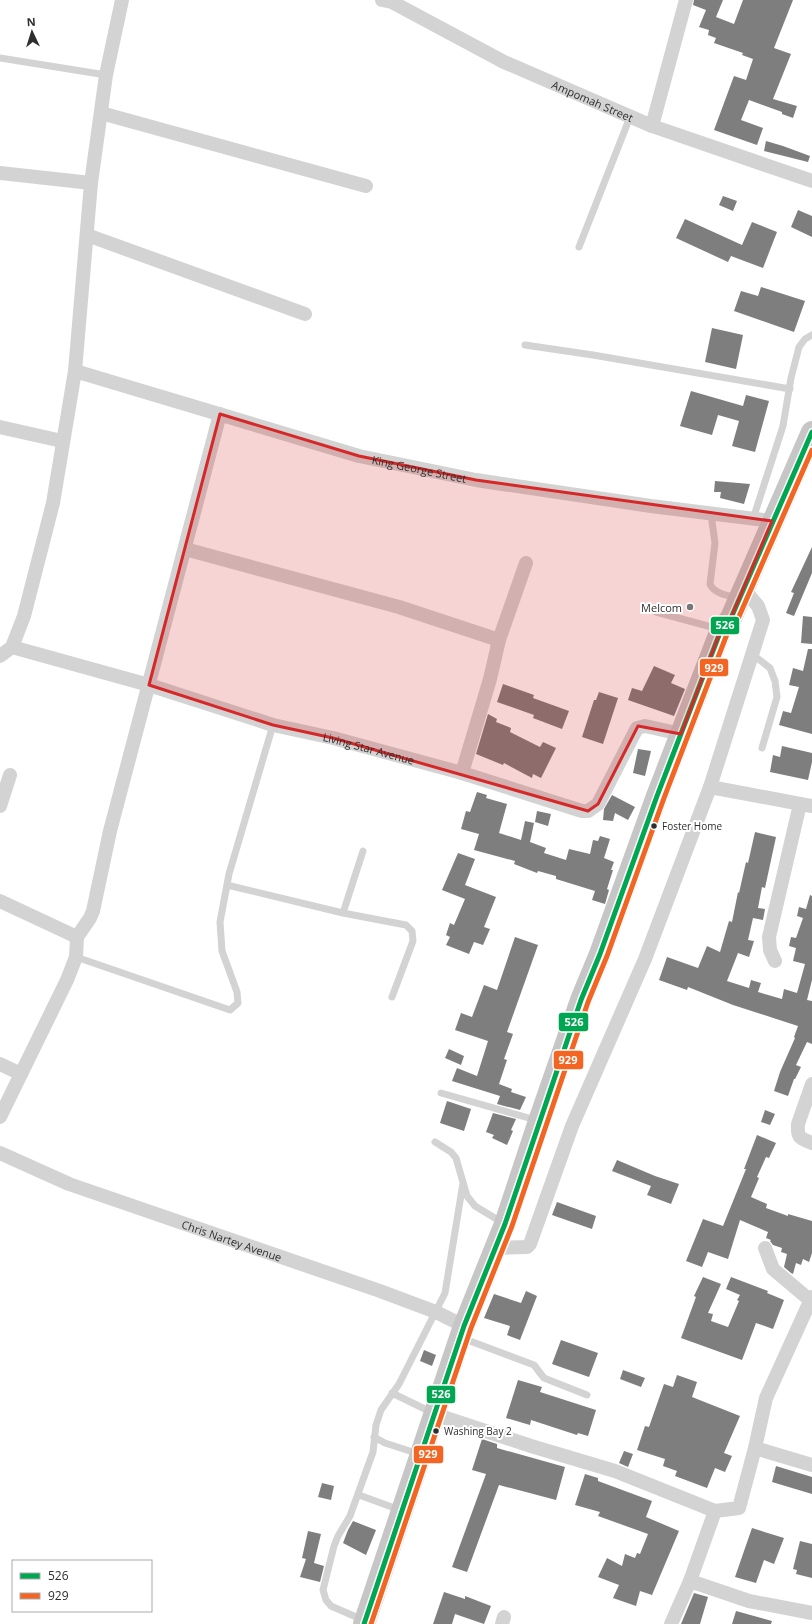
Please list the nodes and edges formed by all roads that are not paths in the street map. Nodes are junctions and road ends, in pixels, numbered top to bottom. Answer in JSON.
{"nodes":[{"id":1,"x":122,"y":0,"type":"edge"},
{"id":2,"x":686,"y":0,"type":"edge"},
{"id":3,"x":389,"y":1,"type":"edge"},
{"id":4,"x":0,"y":58,"type":"edge"},
{"id":5,"x":106,"y":75,"type":"junction"},
{"id":6,"x":101,"y":113,"type":"junction"},
{"id":7,"x":630,"y":117,"type":"junction"},
{"id":8,"x":652,"y":126,"type":"junction"},
{"id":9,"x":0,"y":172,"type":"edge"},
{"id":10,"x":812,"y":181,"type":"edge"},
{"id":11,"x":91,"y":182,"type":"junction"},
{"id":12,"x":366,"y":186,"type":"dead end"},
{"id":13,"x":87,"y":235,"type":"junction"},
{"id":14,"x":579,"y":247,"type":"dead end"},
{"id":15,"x":305,"y":314,"type":"dead end"},
{"id":16,"x":812,"y":335,"type":"edge"},
{"id":17,"x":525,"y":345,"type":"dead end"},
{"id":18,"x":75,"y":371,"type":"junction"},
{"id":19,"x":790,"y":389,"type":"junction"},
{"id":20,"x":220,"y":414,"type":"junction"},
{"id":21,"x":0,"y":427,"type":"edge"},
{"id":22,"x":62,"y":441,"type":"junction"},
{"id":23,"x":810,"y":441,"type":"edge"},
{"id":24,"x":711,"y":514,"type":"junction"},
{"id":25,"x":763,"y":520,"type":"junction"},
{"id":26,"x":185,"y":549,"type":"junction"},
{"id":27,"x":526,"y":563,"type":"dead end"},
{"id":28,"x":741,"y":593,"type":"junction"},
{"id":29,"x":656,"y":612,"type":"dead end"},
{"id":30,"x":721,"y":630,"type":"junction"},
{"id":31,"x":499,"y":640,"type":"junction"},
{"id":32,"x":12,"y":647,"type":"junction"},
{"id":33,"x":752,"y":654,"type":"junction"},
{"id":34,"x":0,"y":656,"type":"edge"},
{"id":35,"x":149,"y":685,"type":"junction"},
{"id":36,"x":273,"y":725,"type":"junction"},
{"id":37,"x":681,"y":734,"type":"junction"},
{"id":38,"x":762,"y":748,"type":"dead end"},
{"id":39,"x":462,"y":773,"type":"junction"},
{"id":40,"x":10,"y":775,"type":"dead end"},
{"id":41,"x":710,"y":787,"type":"junction"},
{"id":42,"x":806,"y":805,"type":"edge"},
{"id":43,"x":0,"y":806,"type":"edge"},
{"id":44,"x":362,"y":851,"type":"dead end"},
{"id":45,"x":228,"y":885,"type":"junction"},
{"id":46,"x":0,"y":901,"type":"edge"},
{"id":47,"x":343,"y":914,"type":"junction"},
{"id":48,"x":77,"y":937,"type":"junction"},
{"id":49,"x":76,"y":957,"type":"junction"},
{"id":50,"x":775,"y":961,"type":"dead end"},
{"id":51,"x":392,"y":997,"type":"dead end"},
{"id":52,"x":0,"y":1064,"type":"edge"},
{"id":53,"x":21,"y":1074,"type":"junction"},
{"id":54,"x":812,"y":1084,"type":"edge"},
{"id":55,"x":441,"y":1092,"type":"dead end"},
{"id":56,"x":0,"y":1117,"type":"edge"},
{"id":57,"x":538,"y":1121,"type":"junction"},
{"id":58,"x":435,"y":1142,"type":"dead end"},
{"id":59,"x":812,"y":1143,"type":"edge"},
{"id":60,"x":0,"y":1152,"type":"edge"},
{"id":61,"x":463,"y":1183,"type":"junction"},
{"id":62,"x":505,"y":1224,"type":"junction"},
{"id":63,"x":495,"y":1248,"type":"junction"},
{"id":64,"x":766,"y":1248,"type":"dead end"},
{"id":65,"x":811,"y":1299,"type":"edge"},
{"id":66,"x":436,"y":1312,"type":"junction"},
{"id":67,"x":808,"y":1318,"type":"edge"},
{"id":68,"x":462,"y":1332,"type":"junction"},
{"id":69,"x":392,"y":1393,"type":"junction"},
{"id":70,"x":587,"y":1395,"type":"dead end"},
{"id":71,"x":434,"y":1414,"type":"junction"},
{"id":72,"x":374,"y":1437,"type":"junction"},
{"id":73,"x":755,"y":1448,"type":"junction"},
{"id":74,"x":420,"y":1454,"type":"junction"},
{"id":75,"x":812,"y":1465,"type":"edge"},
{"id":76,"x":358,"y":1494,"type":"junction"},
{"id":77,"x":402,"y":1511,"type":"junction"},
{"id":78,"x":715,"y":1511,"type":"junction"},
{"id":79,"x":690,"y":1581,"type":"junction"},
{"id":80,"x":812,"y":1613,"type":"edge"},
{"id":81,"x":365,"y":1622,"type":"edge"},
{"id":82,"x":671,"y":1624,"type":"edge"}],
"edges":[{"from":1,"to":5,"type":"street"},
{"from":2,"to":8,"type":"street"},
{"from":3,"to":7,"type":"street","name":"Ampomah Street"},
{"from":4,"to":5,"type":"lane"},
{"from":5,"to":6,"type":"street"},
{"from":6,"to":11,"type":"street"},
{"from":6,"to":12,"type":"street"},
{"from":7,"to":8,"type":"street","name":"Ampomah Street"},
{"from":7,"to":14,"type":"lane"},
{"from":8,"to":10,"type":"street","name":"Ampomah Street"},
{"from":9,"to":11,"type":"street"},
{"from":11,"to":13,"type":"street"},
{"from":13,"to":15,"type":"street"},
{"from":13,"to":18,"type":"street"},
{"from":16,"to":19,"type":"lane"},
{"from":17,"to":19,"type":"lane"},
{"from":18,"to":20,"type":"street","name":"King George Street"},
{"from":18,"to":22,"type":"street"},
{"from":19,"to":25,"type":"lane"},
{"from":20,"to":24,"type":"street","name":"King George Street"},
{"from":20,"to":26,"type":"street"},
{"from":21,"to":22,"type":"street"},
{"from":22,"to":32,"type":"street"},
{"from":23,"to":25,"type":"main road"},
{"from":24,"to":25,"type":"street","name":"King George Street"},
{"from":24,"to":28,"type":"lane"},
{"from":25,"to":28,"type":"main road"},
{"from":26,"to":31,"type":"street"},
{"from":26,"to":35,"type":"street"},
{"from":27,"to":31,"type":"street"},
{"from":28,"to":30,"type":"main road"},
{"from":28,"to":33,"type":"street"},
{"from":29,"to":30,"type":"lane"},
{"from":30,"to":37,"type":"main road"},
{"from":31,"to":39,"type":"street"},
{"from":32,"to":34,"type":"street"},
{"from":32,"to":35,"type":"street","name":"Living Star Avenue"},
{"from":33,"to":38,"type":"lane"},
{"from":33,"to":41,"type":"street"},
{"from":35,"to":36,"type":"street","name":"Living Star Avenue"},
{"from":35,"to":48,"type":"street"},
{"from":36,"to":39,"type":"street","name":"Living Star Avenue"},
{"from":36,"to":45,"type":"lane"},
{"from":37,"to":39,"type":"street","name":"Living Star Avenue"},
{"from":37,"to":57,"type":"main road"},
{"from":40,"to":43,"type":"street"},
{"from":41,"to":42,"type":"street"},
{"from":41,"to":63,"type":"street"},
{"from":42,"to":50,"type":"street"},
{"from":44,"to":47,"type":"lane"},
{"from":45,"to":47,"type":"lane"},
{"from":45,"to":49,"type":"lane"},
{"from":46,"to":48,"type":"street"},
{"from":47,"to":51,"type":"lane"},
{"from":48,"to":49,"type":"street"},
{"from":49,"to":53,"type":"street"},
{"from":52,"to":53,"type":"street"},
{"from":53,"to":56,"type":"street"},
{"from":54,"to":59,"type":"street"},
{"from":55,"to":57,"type":"lane"},
{"from":57,"to":62,"type":"main road"},
{"from":58,"to":61,"type":"lane"},
{"from":60,"to":66,"type":"street","name":"Chris Nartey Avenue"},
{"from":61,"to":62,"type":"lane"},
{"from":61,"to":66,"type":"lane"},
{"from":62,"to":63,"type":"main road"},
{"from":63,"to":68,"type":"main road"},
{"from":64,"to":65,"type":"street"},
{"from":65,"to":67,"type":"street"},
{"from":66,"to":68,"type":"street","name":"Chris Nartey Avenue"},
{"from":66,"to":69,"type":"lane"},
{"from":67,"to":73,"type":"street"},
{"from":68,"to":70,"type":"lane"},
{"from":68,"to":71,"type":"main road"},
{"from":69,"to":71,"type":"lane"},
{"from":69,"to":72,"type":"lane"},
{"from":71,"to":74,"type":"main road"},
{"from":71,"to":78,"type":"street"},
{"from":72,"to":74,"type":"lane"},
{"from":72,"to":76,"type":"lane"},
{"from":73,"to":75,"type":"street"},
{"from":73,"to":78,"type":"street"},
{"from":74,"to":77,"type":"main road"},
{"from":76,"to":77,"type":"lane"},
{"from":76,"to":81,"type":"lane"},
{"from":77,"to":81,"type":"main road"},
{"from":78,"to":79,"type":"street"},
{"from":79,"to":80,"type":"street"},
{"from":79,"to":82,"type":"street"}]}
